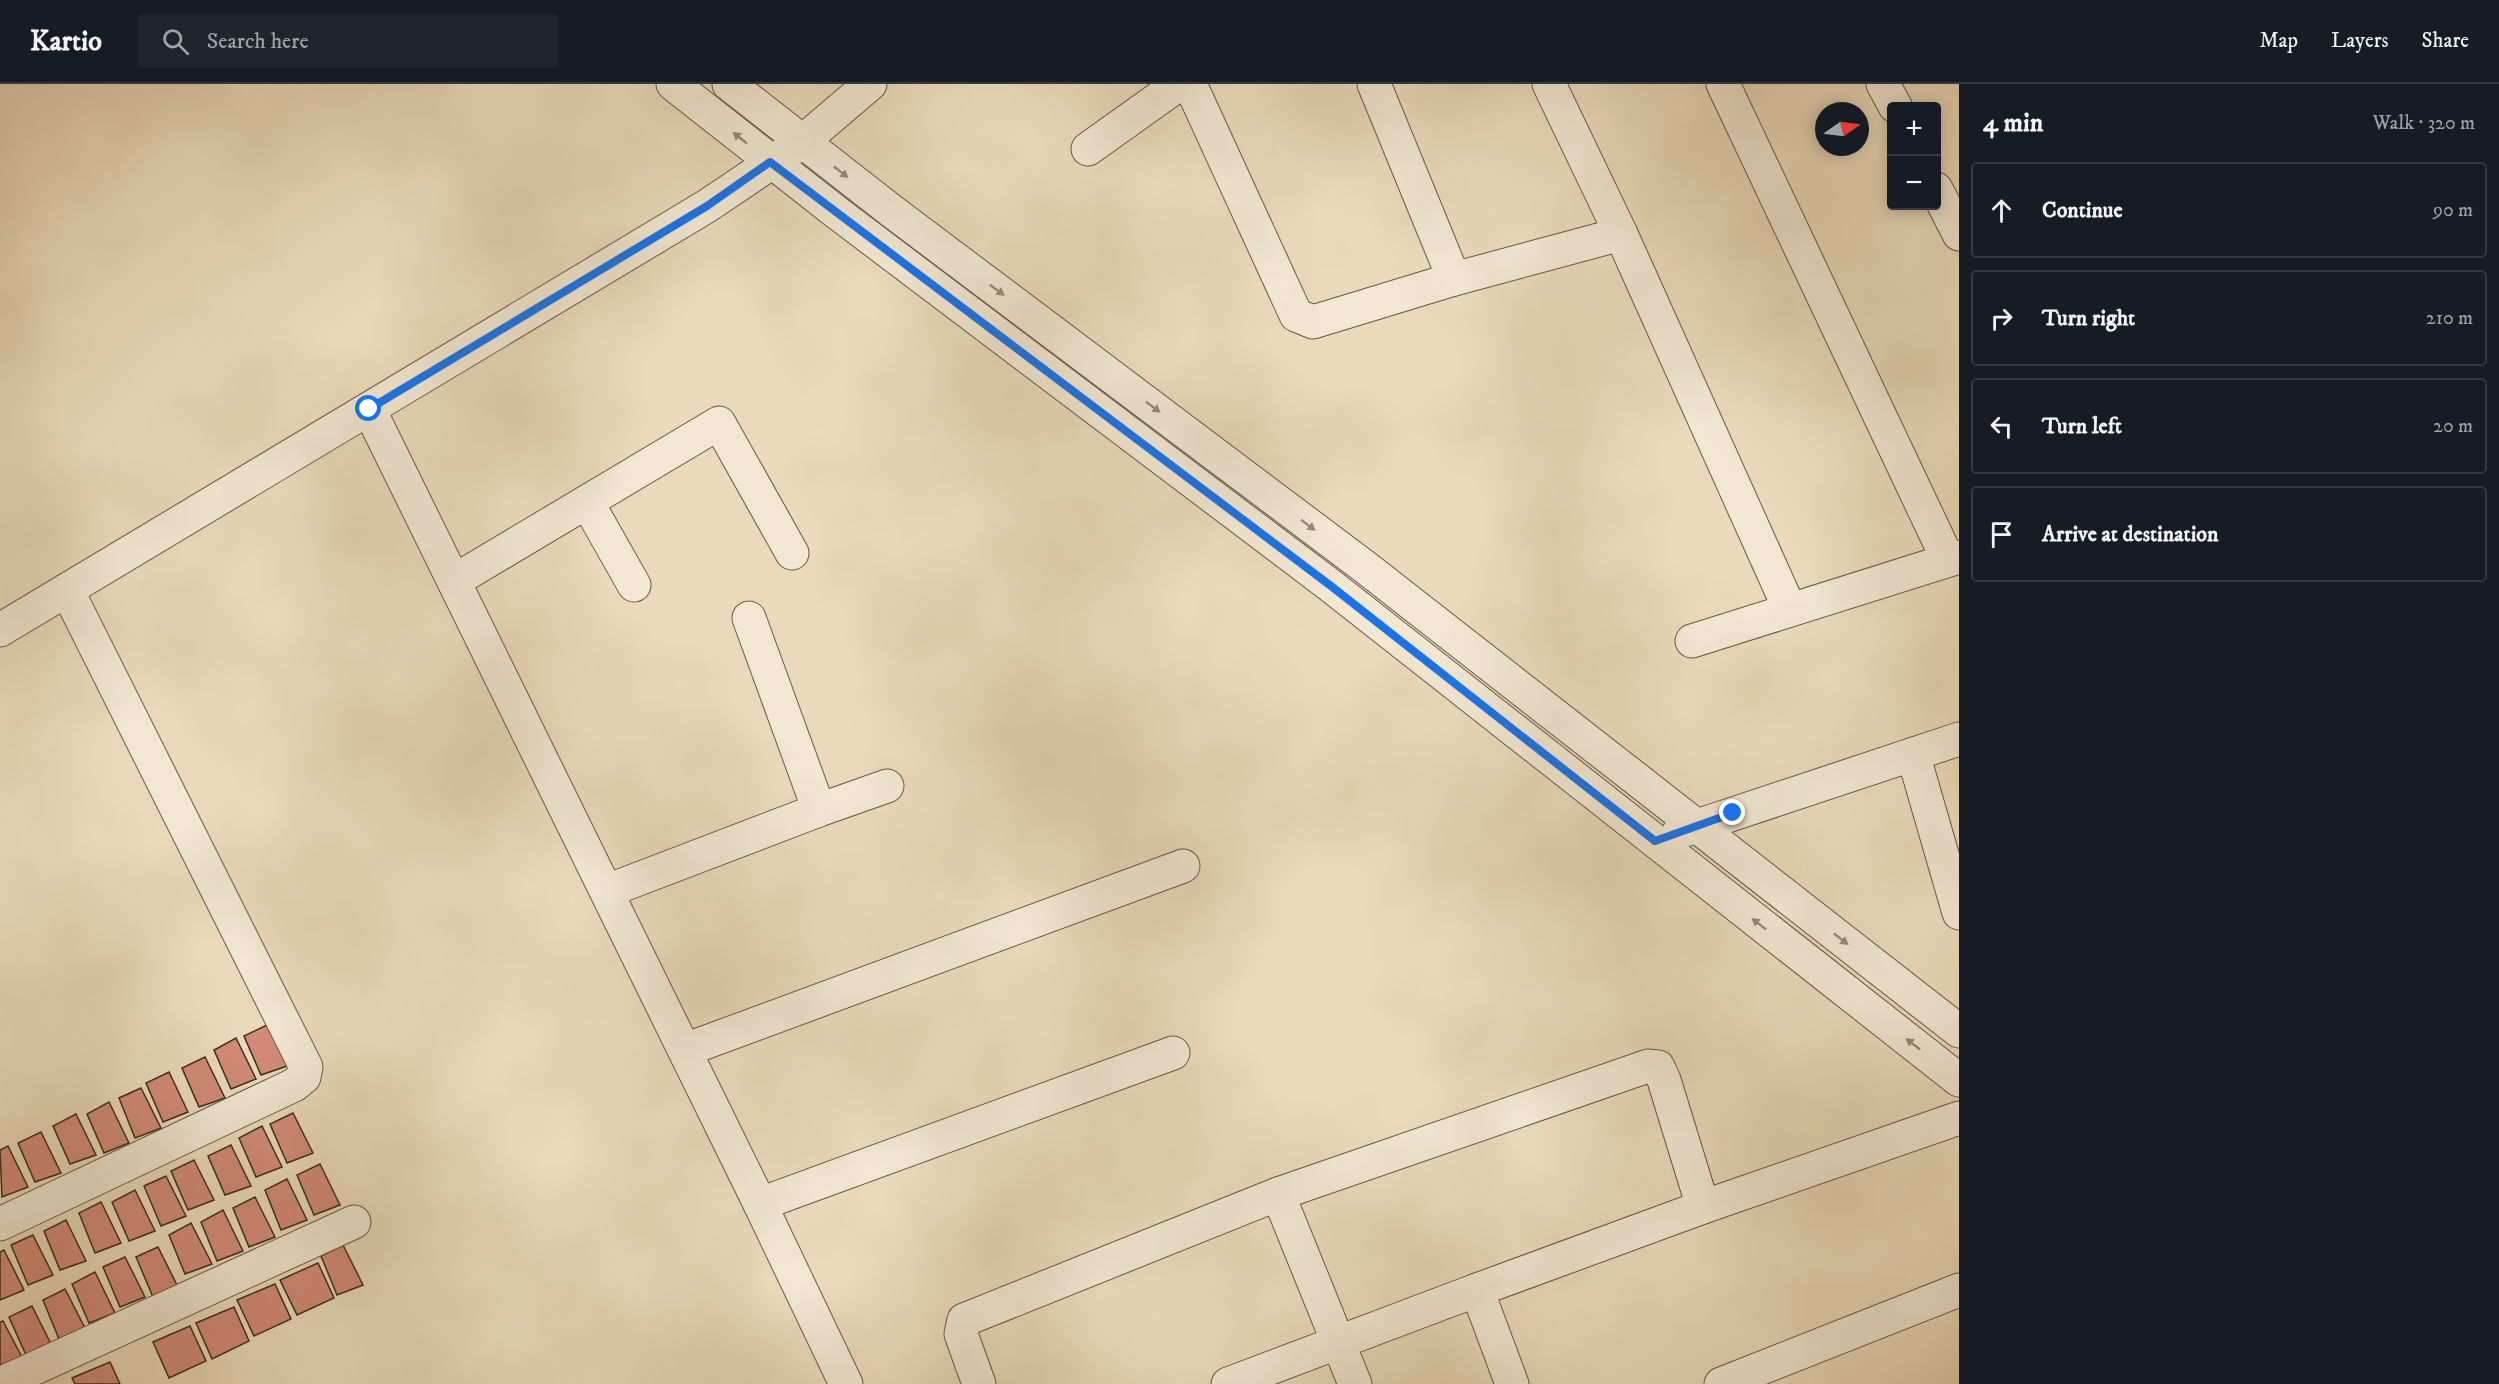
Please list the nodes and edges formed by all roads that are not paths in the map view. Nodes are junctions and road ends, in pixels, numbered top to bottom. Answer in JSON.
{"nodes":[{"id":1,"x":673,"y":84,"type":"edge"},
{"id":2,"x":729,"y":84,"type":"edge"},
{"id":3,"x":870,"y":84,"type":"edge"},
{"id":4,"x":1179,"y":84,"type":"edge"},
{"id":5,"x":1190,"y":84,"type":"edge"},
{"id":6,"x":1374,"y":84,"type":"edge"},
{"id":7,"x":1549,"y":84,"type":"edge"},
{"id":8,"x":1723,"y":84,"type":"edge"},
{"id":9,"x":1883,"y":84,"type":"edge"},
{"id":10,"x":1892,"y":102,"type":"edge"},
{"id":11,"x":802,"y":142,"type":"junction"},
{"id":12,"x":1088,"y":149,"type":"dead end"},
{"id":13,"x":770,"y":162,"type":"junction"},
{"id":14,"x":1941,"y":199,"type":"edge"},
{"id":15,"x":1621,"y":234,"type":"junction"},
{"id":16,"x":1959,"y":234,"type":"edge"},
{"id":17,"x":1454,"y":279,"type":"junction"},
{"id":18,"x":369,"y":409,"type":"junction"},
{"id":19,"x":587,"y":501,"type":"junction"},
{"id":20,"x":792,"y":554,"type":"dead end"},
{"id":21,"x":1953,"y":559,"type":"edge"},
{"id":22,"x":454,"y":581,"type":"junction"},
{"id":23,"x":634,"y":585,"type":"dead end"},
{"id":24,"x":68,"y":590,"type":"junction"},
{"id":25,"x":1790,"y":610,"type":"junction"},
{"id":26,"x":749,"y":618,"type":"dead end"},
{"id":27,"x":0,"y":630,"type":"edge"},
{"id":28,"x":1692,"y":641,"type":"dead end"},
{"id":29,"x":1959,"y":739,"type":"edge"},
{"id":30,"x":1912,"y":754,"type":"junction"},
{"id":31,"x":887,"y":786,"type":"dead end"},
{"id":32,"x":819,"y":810,"type":"junction"},
{"id":33,"x":1696,"y":825,"type":"junction"},
{"id":34,"x":1655,"y":841,"type":"junction"},
{"id":35,"x":1183,"y":866,"type":"dead end"},
{"id":36,"x":607,"y":891,"type":"junction"},
{"id":37,"x":1959,"y":913,"type":"edge"},
{"id":38,"x":1959,"y":1031,"type":"edge"},
{"id":39,"x":684,"y":1050,"type":"junction"},
{"id":40,"x":1173,"y":1053,"type":"dead end"},
{"id":41,"x":1959,"y":1080,"type":"edge"},
{"id":42,"x":1959,"y":1118,"type":"edge"},
{"id":43,"x":1278,"y":1194,"type":"junction"},
{"id":44,"x":760,"y":1203,"type":"junction"},
{"id":45,"x":1702,"y":1207,"type":"junction"},
{"id":46,"x":354,"y":1222,"type":"dead end"},
{"id":47,"x":0,"y":1224,"type":"edge"},
{"id":48,"x":1477,"y":1290,"type":"junction"},
{"id":49,"x":1959,"y":1290,"type":"edge"},
{"id":50,"x":1339,"y":1342,"type":"junction"},
{"id":51,"x":0,"y":1384,"type":"edge"},
{"id":52,"x":846,"y":1384,"type":"edge"},
{"id":53,"x":979,"y":1384,"type":"edge"},
{"id":54,"x":1228,"y":1384,"type":"edge"},
{"id":55,"x":1355,"y":1384,"type":"edge"},
{"id":56,"x":1512,"y":1384,"type":"edge"},
{"id":57,"x":1721,"y":1384,"type":"edge"}],
"edges":[{"from":13,"to":1,"type":"street","one_way":true},
{"from":2,"to":11,"type":"street"},
{"from":3,"to":11,"type":"street"},
{"from":4,"to":12,"type":"street"},
{"from":5,"to":17,"type":"street"},
{"from":6,"to":17,"type":"street"},
{"from":7,"to":15,"type":"street"},
{"from":8,"to":21,"type":"street"},
{"from":9,"to":10,"type":"street"},
{"from":11,"to":13,"type":"street"},
{"from":11,"to":33,"type":"street","one_way":true},
{"from":13,"to":18,"type":"street"},
{"from":13,"to":34,"type":"street"},
{"from":14,"to":16,"type":"street"},
{"from":15,"to":17,"type":"street"},
{"from":15,"to":25,"type":"street"},
{"from":18,"to":22,"type":"street"},
{"from":18,"to":24,"type":"street"},
{"from":19,"to":20,"type":"street"},
{"from":19,"to":22,"type":"street"},
{"from":19,"to":23,"type":"street"},
{"from":21,"to":25,"type":"street"},
{"from":22,"to":36,"type":"street"},
{"from":24,"to":27,"type":"street"},
{"from":24,"to":47,"type":"street"},
{"from":25,"to":28,"type":"street"},
{"from":26,"to":32,"type":"street"},
{"from":29,"to":30,"type":"street"},
{"from":30,"to":33,"type":"street"},
{"from":30,"to":37,"type":"street"},
{"from":31,"to":32,"type":"street"},
{"from":32,"to":36,"type":"street"},
{"from":33,"to":34,"type":"street"},
{"from":33,"to":38,"type":"street","one_way":true},
{"from":41,"to":34,"type":"street","one_way":true},
{"from":35,"to":39,"type":"street"},
{"from":36,"to":39,"type":"street"},
{"from":39,"to":44,"type":"street"},
{"from":40,"to":44,"type":"street"},
{"from":42,"to":45,"type":"street"},
{"from":43,"to":45,"type":"street"},
{"from":43,"to":50,"type":"street"},
{"from":43,"to":53,"type":"street"},
{"from":44,"to":52,"type":"street"},
{"from":45,"to":48,"type":"street"},
{"from":46,"to":51,"type":"street"},
{"from":48,"to":50,"type":"street"},
{"from":48,"to":56,"type":"street"},
{"from":49,"to":57,"type":"street"},
{"from":50,"to":54,"type":"street"},
{"from":50,"to":55,"type":"street"}]}
